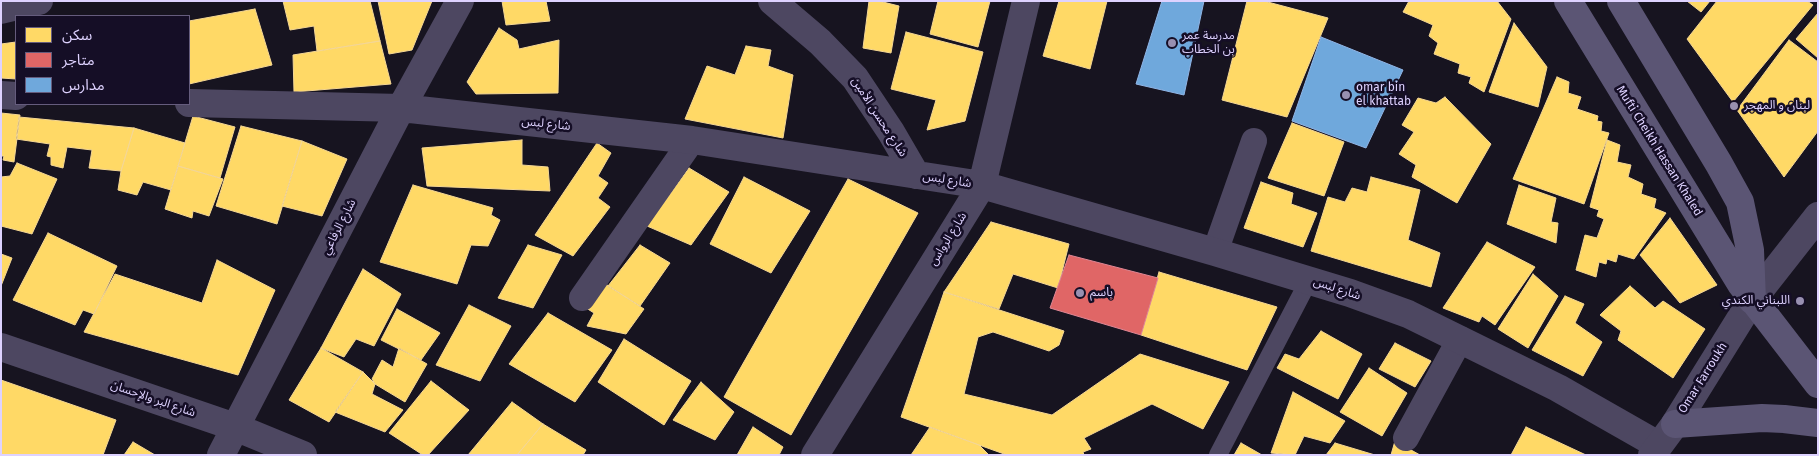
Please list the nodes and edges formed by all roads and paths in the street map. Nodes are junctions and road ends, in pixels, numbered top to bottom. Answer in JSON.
{"nodes":[{"id":1,"x":39,"y":1,"type":"edge"},
{"id":2,"x":460,"y":1,"type":"edge"},
{"id":3,"x":772,"y":1,"type":"edge"},
{"id":4,"x":1026,"y":1,"type":"edge"},
{"id":5,"x":1568,"y":1,"type":"edge"},
{"id":6,"x":1621,"y":1,"type":"edge"},
{"id":7,"x":1,"y":10,"type":"edge"},
{"id":8,"x":1,"y":95,"type":"edge"},
{"id":9,"x":15,"y":96,"type":"edge"},
{"id":10,"x":190,"y":103,"type":"edge"},
{"id":11,"x":401,"y":108,"type":"junction"},
{"id":12,"x":692,"y":140,"type":"junction"},
{"id":13,"x":1254,"y":141,"type":"dead end"},
{"id":14,"x":916,"y":175,"type":"junction"},
{"id":15,"x":982,"y":185,"type":"junction"},
{"id":16,"x":1818,"y":216,"type":"edge"},
{"id":17,"x":1215,"y":252,"type":"junction"},
{"id":18,"x":1309,"y":280,"type":"junction"},
{"id":19,"x":582,"y":298,"type":"dead end"},
{"id":20,"x":1752,"y":300,"type":"junction"},
{"id":21,"x":1460,"y":339,"type":"junction"},
{"id":22,"x":1,"y":347,"type":"edge"},
{"id":23,"x":1818,"y":384,"type":"edge"},
{"id":24,"x":1675,"y":424,"type":"junction"},
{"id":25,"x":1818,"y":424,"type":"edge"},
{"id":26,"x":235,"y":427,"type":"junction"},
{"id":27,"x":1406,"y":438,"type":"dead end"},
{"id":28,"x":1655,"y":450,"type":"edge"},
{"id":29,"x":220,"y":455,"type":"edge"},
{"id":30,"x":303,"y":455,"type":"edge"},
{"id":31,"x":815,"y":455,"type":"edge"},
{"id":32,"x":1218,"y":455,"type":"edge"}],
"edges":[{"from":1,"to":7,"type":"street"},
{"from":2,"to":11,"type":"street","name":"شارع الرفاعي"},
{"from":3,"to":14,"type":"street","name":"شارع محسن الأمين"},
{"from":4,"to":15,"type":"street","name":"شارع الرواس"},
{"from":5,"to":20,"type":"main road","name":"Mufti Cheikh Hassan Khaled"},
{"from":6,"to":20,"type":"main road"},
{"from":8,"to":9,"type":"street"},
{"from":10,"to":11,"type":"street","name":"شارع لبس"},
{"from":11,"to":12,"type":"street","name":"شارع لبس"},
{"from":11,"to":26,"type":"street","name":"شارع الرفاعي"},
{"from":12,"to":14,"type":"street","name":"شارع لبس"},
{"from":12,"to":19,"type":"street"},
{"from":13,"to":17,"type":"street"},
{"from":14,"to":15,"type":"street","name":"شارع لبس"},
{"from":15,"to":17,"type":"street","name":"شارع لبس"},
{"from":15,"to":31,"type":"street","name":"شارع الرواس"},
{"from":16,"to":20,"type":"street","name":"Omar Farroukh"},
{"from":17,"to":18,"type":"street","name":"شارع لبس"},
{"from":18,"to":21,"type":"street","name":"شارع لبس"},
{"from":18,"to":32,"type":"lane"},
{"from":20,"to":23,"type":"main road","name":"Mufti Cheikh Hassan Khaled"},
{"from":20,"to":24,"type":"street","name":"Omar Farroukh"},
{"from":21,"to":27,"type":"street"},
{"from":21,"to":28,"type":"street","name":"شارع لبس"},
{"from":22,"to":26,"type":"street","name":"شارع البر والإحسان"},
{"from":24,"to":25,"type":"main road"},
{"from":24,"to":28,"type":"street","name":"Omar Farroukh"},
{"from":26,"to":29,"type":"street","name":"شارع الرفاعي"},
{"from":26,"to":30,"type":"street","name":"شارع البر والإحسان"}]}
